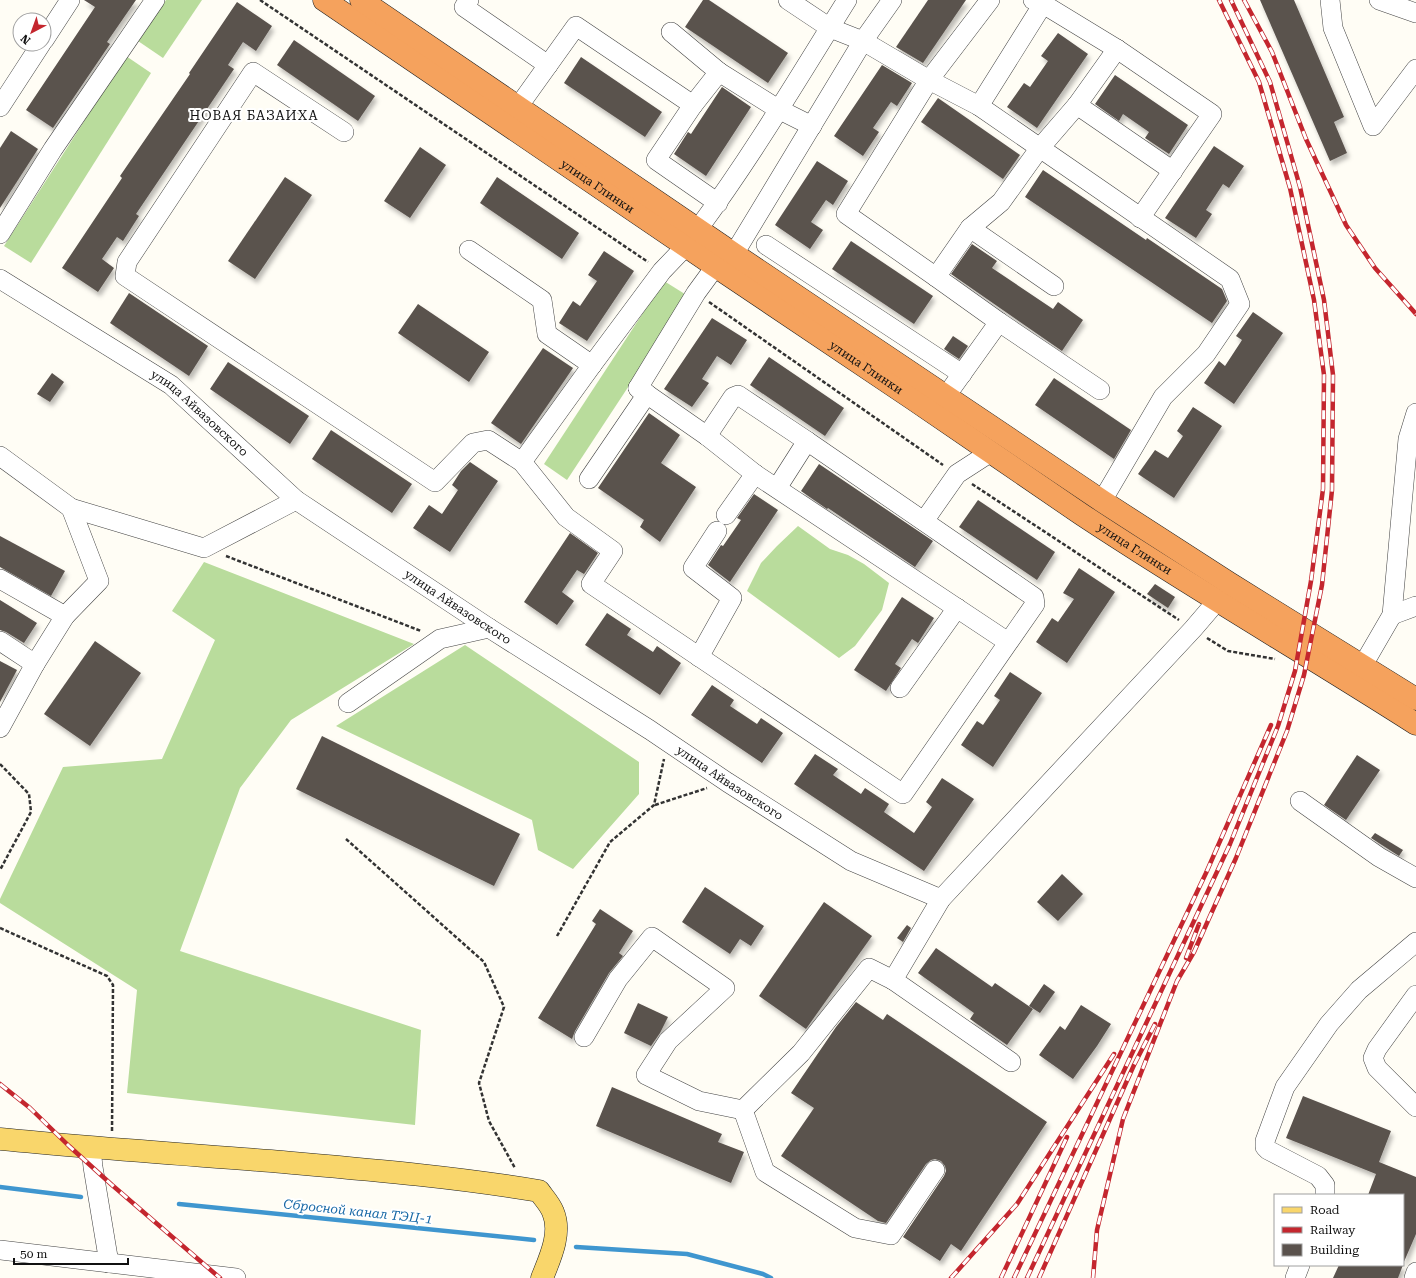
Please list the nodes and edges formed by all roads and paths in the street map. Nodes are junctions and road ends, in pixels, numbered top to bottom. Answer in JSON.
{"nodes":[{"id":1,"x":70,"y":0,"type":"edge"},
{"id":2,"x":154,"y":0,"type":"edge"},
{"id":3,"x":260,"y":0,"type":"edge"},
{"id":4,"x":324,"y":0,"type":"edge"},
{"id":5,"x":361,"y":0,"type":"edge"},
{"id":6,"x":468,"y":0,"type":"edge"},
{"id":7,"x":788,"y":0,"type":"edge"},
{"id":8,"x":847,"y":0,"type":"edge"},
{"id":9,"x":892,"y":0,"type":"edge"},
{"id":10,"x":990,"y":0,"type":"edge"},
{"id":11,"x":1330,"y":0,"type":"edge"},
{"id":12,"x":1379,"y":0,"type":"edge"},
{"id":13,"x":1038,"y":2,"type":"edge"},
{"id":14,"x":1416,"y":13,"type":"edge"},
{"id":15,"x":401,"y":26,"type":"junction"},
{"id":16,"x":52,"y":28,"type":"edge"},
{"id":17,"x":830,"y":28,"type":"junction"},
{"id":18,"x":671,"y":32,"type":"dead end"},
{"id":19,"x":863,"y":42,"type":"junction"},
{"id":20,"x":388,"y":44,"type":"junction"},
{"id":21,"x":1117,"y":49,"type":"junction"},
{"id":22,"x":36,"y":52,"type":"edge"},
{"id":23,"x":548,"y":65,"type":"junction"},
{"id":24,"x":1416,"y":69,"type":"edge"},
{"id":25,"x":719,"y":72,"type":"junction"},
{"id":26,"x":929,"y":80,"type":"junction"},
{"id":27,"x":693,"y":104,"type":"junction"},
{"id":28,"x":1077,"y":105,"type":"junction"},
{"id":29,"x":979,"y":106,"type":"junction"},
{"id":30,"x":0,"y":107,"type":"edge"},
{"id":31,"x":518,"y":107,"type":"junction"},
{"id":32,"x":778,"y":109,"type":"junction"},
{"id":33,"x":812,"y":126,"type":"junction"},
{"id":34,"x":344,"y":132,"type":"dead end"},
{"id":35,"x":1039,"y":149,"type":"junction"},
{"id":36,"x":1173,"y":170,"type":"junction"},
{"id":37,"x":718,"y":202,"type":"junction"},
{"id":38,"x":1140,"y":218,"type":"junction"},
{"id":39,"x":970,"y":228,"type":"junction"},
{"id":40,"x":698,"y":229,"type":"junction"},
{"id":41,"x":0,"y":234,"type":"edge"},
{"id":42,"x":766,"y":245,"type":"dead end"},
{"id":43,"x":685,"y":247,"type":"junction"},
{"id":44,"x":469,"y":250,"type":"dead end"},
{"id":45,"x":734,"y":254,"type":"junction"},
{"id":46,"x":715,"y":267,"type":"junction"},
{"id":47,"x":662,"y":271,"type":"junction"},
{"id":48,"x":936,"y":277,"type":"junction"},
{"id":49,"x":0,"y":279,"type":"edge"},
{"id":50,"x":1054,"y":286,"type":"dead end"},
{"id":51,"x":696,"y":293,"type":"junction"},
{"id":52,"x":999,"y":322,"type":"junction"},
{"id":53,"x":592,"y":365,"type":"junction"},
{"id":54,"x":962,"y":374,"type":"junction"},
{"id":55,"x":1100,"y":390,"type":"dead end"},
{"id":56,"x":643,"y":391,"type":"junction"},
{"id":57,"x":940,"y":405,"type":"junction"},
{"id":58,"x":1416,"y":413,"type":"edge"},
{"id":59,"x":707,"y":436,"type":"junction"},
{"id":60,"x":807,"y":441,"type":"junction"},
{"id":61,"x":991,"y":452,"type":"junction"},
{"id":62,"x":0,"y":456,"type":"edge"},
{"id":63,"x":522,"y":462,"type":"junction"},
{"id":64,"x":755,"y":474,"type":"junction"},
{"id":65,"x":957,"y":474,"type":"junction"},
{"id":66,"x":589,"y":479,"type":"dead end"},
{"id":67,"x":776,"y":488,"type":"junction"},
{"id":68,"x":296,"y":500,"type":"junction"},
{"id":69,"x":1102,"y":501,"type":"junction"},
{"id":70,"x":72,"y":508,"type":"junction"},
{"id":71,"x":924,"y":521,"type":"junction"},
{"id":72,"x":204,"y":548,"type":"junction"},
{"id":73,"x":0,"y":579,"type":"edge"},
{"id":74,"x":1229,"y":583,"type":"junction"},
{"id":75,"x":1217,"y":601,"type":"junction"},
{"id":76,"x":1416,"y":606,"type":"edge"},
{"id":77,"x":957,"y":608,"type":"junction"},
{"id":78,"x":1392,"y":614,"type":"junction"},
{"id":79,"x":65,"y":616,"type":"junction"},
{"id":80,"x":489,"y":628,"type":"junction"},
{"id":81,"x":1193,"y":629,"type":"junction"},
{"id":82,"x":440,"y":639,"type":"junction"},
{"id":83,"x":0,"y":641,"type":"edge"},
{"id":84,"x":1008,"y":642,"type":"junction"},
{"id":85,"x":699,"y":657,"type":"junction"},
{"id":86,"x":1281,"y":660,"type":"dead end"},
{"id":87,"x":35,"y":664,"type":"junction"},
{"id":88,"x":1357,"y":674,"type":"junction"},
{"id":89,"x":900,"y":688,"type":"dead end"},
{"id":90,"x":1416,"y":699,"type":"edge"},
{"id":91,"x":348,"y":703,"type":"dead end"},
{"id":92,"x":1416,"y":724,"type":"edge"},
{"id":93,"x":0,"y":728,"type":"edge"},
{"id":94,"x":670,"y":761,"type":"dead end"},
{"id":95,"x":0,"y":764,"type":"edge"},
{"id":96,"x":727,"y":782,"type":"junction"},
{"id":97,"x":701,"y":783,"type":"dead end"},
{"id":98,"x":707,"y":788,"type":"junction"},
{"id":99,"x":1300,"y":801,"type":"dead end"},
{"id":100,"x":654,"y":805,"type":"junction"},
{"id":101,"x":346,"y":839,"type":"dead end"},
{"id":102,"x":0,"y":870,"type":"edge"},
{"id":103,"x":1416,"y":878,"type":"edge"},
{"id":104,"x":941,"y":899,"type":"junction"},
{"id":105,"x":0,"y":928,"type":"edge"},
{"id":106,"x":557,"y":936,"type":"dead end"},
{"id":107,"x":1416,"y":942,"type":"edge"},
{"id":108,"x":893,"y":980,"type":"junction"},
{"id":109,"x":1416,"y":995,"type":"edge"},
{"id":110,"x":584,"y":1037,"type":"dead end"},
{"id":111,"x":1011,"y":1062,"type":"dead end"},
{"id":112,"x":1416,"y":1106,"type":"edge"},
{"id":113,"x":743,"y":1110,"type":"junction"},
{"id":114,"x":0,"y":1139,"type":"edge"},
{"id":115,"x":102,"y":1148,"type":"junction"},
{"id":116,"x":935,"y":1170,"type":"dead end"},
{"id":117,"x":526,"y":1189,"type":"junction"},
{"id":118,"x":1325,"y":1194,"type":"edge"},
{"id":119,"x":0,"y":1250,"type":"edge"},
{"id":120,"x":109,"y":1263,"type":"junction"},
{"id":121,"x":1300,"y":1266,"type":"edge"},
{"id":122,"x":1416,"y":1272,"type":"edge"},
{"id":123,"x":236,"y":1278,"type":"edge"},
{"id":124,"x":542,"y":1278,"type":"edge"},
{"id":125,"x":1295,"y":1278,"type":"edge"},
{"id":126,"x":1414,"y":1278,"type":"edge"}],
"edges":[{"from":1,"to":16,"type":"street"},
{"from":2,"to":41,"type":"street"},
{"from":3,"to":47,"type":"path"},
{"from":4,"to":20,"type":"highway","name":"улица Глинки"},
{"from":5,"to":15,"type":"highway","name":"улица Глинки"},
{"from":6,"to":23,"type":"street"},
{"from":7,"to":17,"type":"street"},
{"from":8,"to":17,"type":"street"},
{"from":9,"to":19,"type":"street"},
{"from":10,"to":26,"type":"street"},
{"from":11,"to":24,"type":"street"},
{"from":12,"to":14,"type":"street"},
{"from":13,"to":21,"type":"street"},
{"from":13,"to":29,"type":"street"},
{"from":15,"to":20,"type":"highway"},
{"from":15,"to":31,"type":"highway","name":"улица Глинки"},
{"from":17,"to":19,"type":"street"},
{"from":17,"to":32,"type":"street"},
{"from":18,"to":25,"type":"street"},
{"from":19,"to":26,"type":"street"},
{"from":19,"to":33,"type":"street"},
{"from":20,"to":43,"type":"highway","name":"улица Глинки"},
{"from":21,"to":28,"type":"street"},
{"from":21,"to":36,"type":"street"},
{"from":22,"to":30,"type":"street"},
{"from":23,"to":27,"type":"street"},
{"from":23,"to":31,"type":"street"},
{"from":25,"to":27,"type":"street"},
{"from":25,"to":32,"type":"street"},
{"from":26,"to":29,"type":"street"},
{"from":26,"to":48,"type":"street"},
{"from":27,"to":37,"type":"street"},
{"from":28,"to":35,"type":"street"},
{"from":28,"to":36,"type":"street"},
{"from":29,"to":35,"type":"street"},
{"from":31,"to":40,"type":"highway","name":"улица Глинки"},
{"from":32,"to":33,"type":"street"},
{"from":32,"to":37,"type":"street"},
{"from":33,"to":45,"type":"street"},
{"from":34,"to":63,"type":"street"},
{"from":35,"to":38,"type":"street"},
{"from":35,"to":39,"type":"street"},
{"from":36,"to":38,"type":"street"},
{"from":37,"to":40,"type":"street"},
{"from":38,"to":69,"type":"street"},
{"from":39,"to":48,"type":"street"},
{"from":39,"to":50,"type":"street"},
{"from":40,"to":45,"type":"highway","name":"улица Глинки"},
{"from":42,"to":54,"type":"street"},
{"from":43,"to":46,"type":"highway","name":"улица Глинки"},
{"from":43,"to":47,"type":"street"},
{"from":44,"to":53,"type":"street"},
{"from":45,"to":57,"type":"highway","name":"улица Глинки"},
{"from":46,"to":51,"type":"street"},
{"from":46,"to":57,"type":"highway","name":"улица Глинки"},
{"from":47,"to":53,"type":"street"},
{"from":48,"to":52,"type":"street"},
{"from":49,"to":68,"type":"street","name":"улица Айвазовского"},
{"from":51,"to":56,"type":"street"},
{"from":51,"to":65,"type":"path"},
{"from":52,"to":54,"type":"street"},
{"from":52,"to":55,"type":"street"},
{"from":53,"to":63,"type":"street"},
{"from":54,"to":57,"type":"street"},
{"from":56,"to":59,"type":"street"},
{"from":56,"to":66,"type":"street"},
{"from":57,"to":61,"type":"highway","name":"улица Глинки"},
{"from":57,"to":69,"type":"highway","name":"улица Глинки"},
{"from":58,"to":78,"type":"street"},
{"from":59,"to":60,"type":"street"},
{"from":59,"to":64,"type":"street"},
{"from":60,"to":67,"type":"street"},
{"from":60,"to":71,"type":"street"},
{"from":61,"to":65,"type":"street"},
{"from":61,"to":75,"type":"highway","name":"улица Глинки"},
{"from":62,"to":70,"type":"street"},
{"from":63,"to":85,"type":"street"},
{"from":64,"to":67,"type":"street"},
{"from":64,"to":85,"type":"street"},
{"from":65,"to":71,"type":"street"},
{"from":65,"to":81,"type":"path"},
{"from":67,"to":77,"type":"street"},
{"from":68,"to":72,"type":"street"},
{"from":68,"to":80,"type":"street","name":"улица Айвазовского"},
{"from":69,"to":74,"type":"highway","name":"улица Глинки"},
{"from":70,"to":72,"type":"street"},
{"from":70,"to":79,"type":"street"},
{"from":71,"to":84,"type":"street"},
{"from":72,"to":82,"type":"path"},
{"from":73,"to":79,"type":"street"},
{"from":74,"to":75,"type":"highway"},
{"from":74,"to":88,"type":"highway","name":"улица Глинки"},
{"from":75,"to":81,"type":"street"},
{"from":75,"to":88,"type":"highway","name":"улица Глинки"},
{"from":76,"to":78,"type":"street"},
{"from":77,"to":84,"type":"street"},
{"from":77,"to":89,"type":"street"},
{"from":78,"to":88,"type":"street"},
{"from":79,"to":87,"type":"street"},
{"from":80,"to":82,"type":"street"},
{"from":80,"to":96,"type":"street","name":"улица Айвазовского"},
{"from":81,"to":86,"type":"path"},
{"from":81,"to":104,"type":"street"},
{"from":82,"to":91,"type":"street"},
{"from":83,"to":87,"type":"street"},
{"from":84,"to":85,"type":"street"},
{"from":87,"to":93,"type":"street"},
{"from":88,"to":90,"type":"highway","name":"улица Глинки"},
{"from":88,"to":92,"type":"highway","name":"улица Глинки"},
{"from":94,"to":100,"type":"path"},
{"from":95,"to":102,"type":"path"},
{"from":96,"to":98,"type":"path"},
{"from":96,"to":104,"type":"street","name":"улица Айвазовского"},
{"from":97,"to":98,"type":"path"},
{"from":98,"to":100,"type":"path"},
{"from":99,"to":103,"type":"street"},
{"from":100,"to":106,"type":"path"},
{"from":101,"to":117,"type":"path"},
{"from":104,"to":108,"type":"street"},
{"from":105,"to":115,"type":"path"},
{"from":107,"to":118,"type":"street"},
{"from":108,"to":111,"type":"street"},
{"from":108,"to":113,"type":"street"},
{"from":109,"to":112,"type":"street"},
{"from":110,"to":113,"type":"street"},
{"from":113,"to":116,"type":"street"},
{"from":114,"to":115,"type":"main road"},
{"from":115,"to":117,"type":"main road"},
{"from":115,"to":120,"type":"street"},
{"from":117,"to":124,"type":"main road"},
{"from":119,"to":120,"type":"street"},
{"from":120,"to":123,"type":"street"},
{"from":121,"to":125,"type":"street"},
{"from":122,"to":126,"type":"street"}]}
